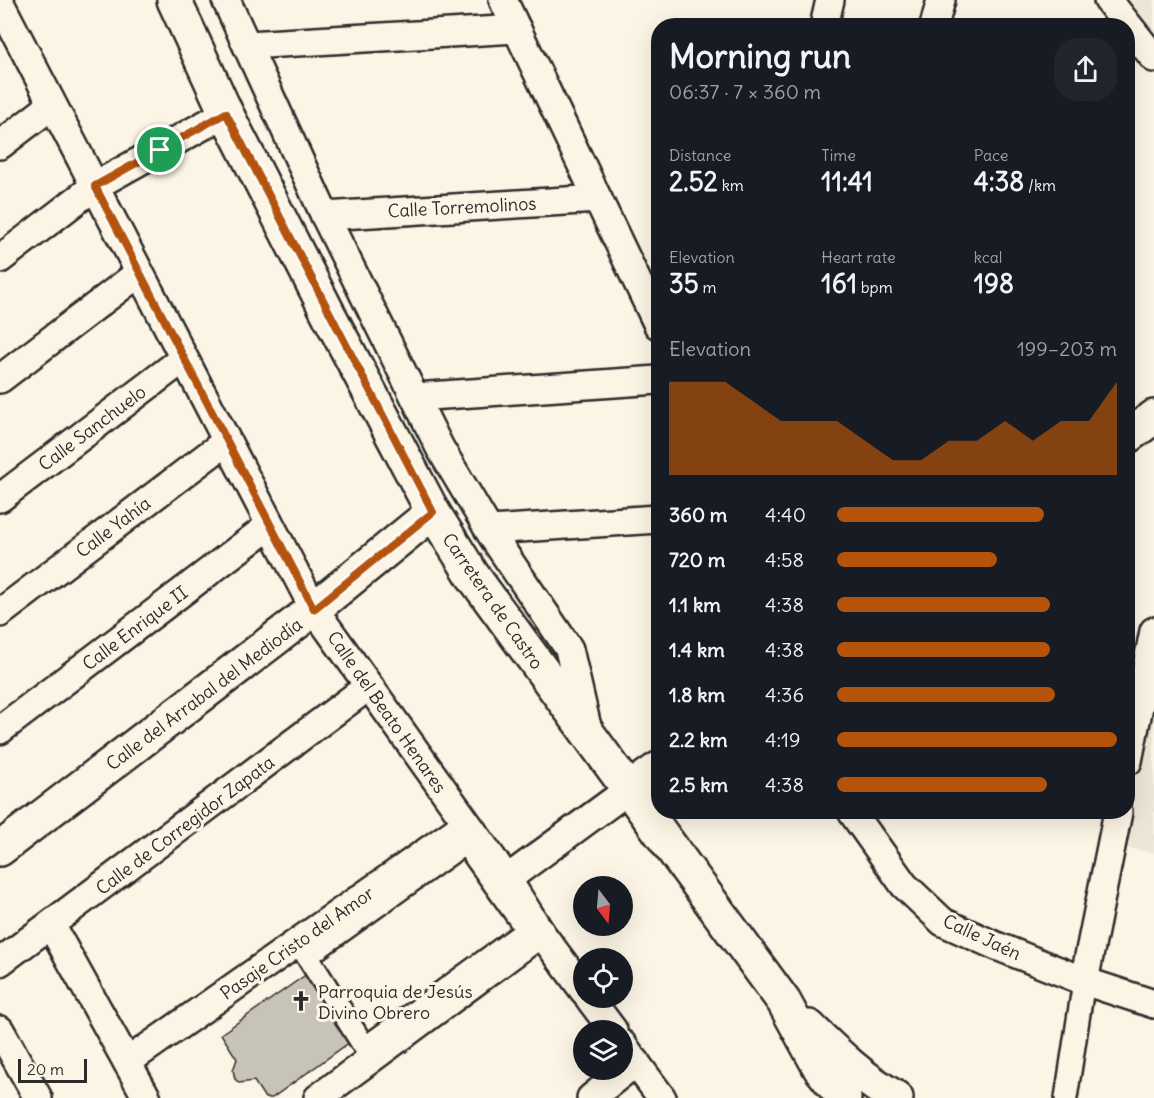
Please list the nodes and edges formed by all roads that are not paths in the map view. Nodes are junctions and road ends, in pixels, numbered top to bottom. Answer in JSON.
{"nodes":[{"id":1,"x":174,"y":0,"type":"edge"},
{"id":2,"x":226,"y":0,"type":"edge"},
{"id":3,"x":503,"y":0,"type":"edge"},
{"id":4,"x":830,"y":0,"type":"edge"},
{"id":5,"x":941,"y":0,"type":"edge"},
{"id":6,"x":1108,"y":0,"type":"edge"},
{"id":7,"x":3,"y":18,"type":"edge"},
{"id":8,"x":826,"y":18,"type":"edge"},
{"id":9,"x":936,"y":18,"type":"edge"},
{"id":10,"x":1123,"y":18,"type":"edge"},
{"id":11,"x":517,"y":29,"type":"junction"},
{"id":12,"x":1135,"y":33,"type":"edge"},
{"id":13,"x":247,"y":45,"type":"junction"},
{"id":14,"x":1154,"y":57,"type":"edge"},
{"id":15,"x":52,"y":105,"type":"junction"},
{"id":16,"x":226,"y":113,"type":"junction"},
{"id":17,"x":0,"y":145,"type":"edge"},
{"id":18,"x":95,"y":186,"type":"junction"},
{"id":19,"x":598,"y":199,"type":"junction"},
{"id":20,"x":325,"y":216,"type":"junction"},
{"id":21,"x":0,"y":259,"type":"edge"},
{"id":22,"x":139,"y":273,"type":"junction"},
{"id":23,"x":651,"y":310,"type":"edge"},
{"id":24,"x":183,"y":359,"type":"junction"},
{"id":25,"x":0,"y":379,"type":"edge"},
{"id":26,"x":651,"y":381,"type":"edge"},
{"id":27,"x":415,"y":397,"type":"junction"},
{"id":28,"x":1154,"y":417,"type":"edge"},
{"id":29,"x":1135,"y":431,"type":"edge"},
{"id":30,"x":227,"y":441,"type":"junction"},
{"id":31,"x":0,"y":498,"type":"edge"},
{"id":32,"x":433,"y":512,"type":"junction"},
{"id":33,"x":651,"y":519,"type":"edge"},
{"id":34,"x":269,"y":526,"type":"junction"},
{"id":35,"x":489,"y":530,"type":"junction"},
{"id":36,"x":314,"y":609,"type":"junction"},
{"id":37,"x":0,"y":613,"type":"edge"},
{"id":38,"x":1154,"y":631,"type":"edge"},
{"id":39,"x":369,"y":686,"type":"junction"},
{"id":40,"x":1135,"y":726,"type":"edge"},
{"id":41,"x":0,"y":730,"type":"edge"},
{"id":42,"x":590,"y":738,"type":"junction"},
{"id":43,"x":651,"y":775,"type":"edge"},
{"id":44,"x":628,"y":790,"type":"junction"},
{"id":45,"x":857,"y":819,"type":"edge"},
{"id":46,"x":1117,"y":819,"type":"edge"},
{"id":47,"x":466,"y":824,"type":"junction"},
{"id":48,"x":0,"y":849,"type":"edge"},
{"id":49,"x":507,"y":879,"type":"junction"},
{"id":50,"x":51,"y":925,"type":"junction"},
{"id":51,"x":541,"y":933,"type":"junction"},
{"id":52,"x":307,"y":956,"type":"joint"},
{"id":53,"x":0,"y":962,"type":"edge"},
{"id":54,"x":573,"y":976,"type":"edge"},
{"id":55,"x":1084,"y":981,"type":"junction"},
{"id":56,"x":784,"y":1002,"type":"junction"},
{"id":57,"x":1154,"y":1004,"type":"edge"},
{"id":58,"x":0,"y":1030,"type":"edge"},
{"id":59,"x":633,"y":1058,"type":"edge"},
{"id":60,"x":127,"y":1062,"type":"junction"},
{"id":61,"x":606,"y":1080,"type":"edge"},
{"id":62,"x":38,"y":1098,"type":"edge"},
{"id":63,"x":147,"y":1098,"type":"edge"},
{"id":64,"x":318,"y":1098,"type":"edge"},
{"id":65,"x":591,"y":1098,"type":"edge"},
{"id":66,"x":662,"y":1098,"type":"edge"},
{"id":67,"x":844,"y":1098,"type":"edge"},
{"id":68,"x":896,"y":1098,"type":"edge"},
{"id":69,"x":1066,"y":1098,"type":"edge"}],
"edges":[{"from":1,"to":16,"type":"main road","name":"Carretera de Castro"},
{"from":2,"to":13,"type":"street"},
{"from":3,"to":11,"type":"street"},
{"from":4,"to":8,"type":"street"},
{"from":5,"to":9,"type":"street"},
{"from":6,"to":10,"type":"street"},
{"from":7,"to":15,"type":"street","name":"Calle del Beato Henares"},
{"from":11,"to":13,"type":"street"},
{"from":11,"to":19,"type":"street"},
{"from":12,"to":14,"type":"street"},
{"from":13,"to":20,"type":"street"},
{"from":15,"to":17,"type":"street"},
{"from":15,"to":18,"type":"street","name":"Calle del Beato Henares"},
{"from":16,"to":18,"type":"street"},
{"from":16,"to":32,"type":"main road","name":"Carretera de Castro"},
{"from":18,"to":21,"type":"street"},
{"from":18,"to":22,"type":"street","name":"Calle del Beato Henares"},
{"from":19,"to":20,"type":"street","name":"Calle Torremolinos"},
{"from":19,"to":23,"type":"street"},
{"from":20,"to":27,"type":"street"},
{"from":22,"to":24,"type":"street","name":"Calle del Beato Henares"},
{"from":22,"to":25,"type":"street"},
{"from":24,"to":30,"type":"street","name":"Calle del Beato Henares"},
{"from":24,"to":31,"type":"street","name":"Calle Sanchuelo"},
{"from":26,"to":27,"type":"street"},
{"from":27,"to":35,"type":"street"},
{"from":28,"to":29,"type":"main road"},
{"from":30,"to":34,"type":"street","name":"Calle del Beato Henares"},
{"from":30,"to":37,"type":"street","name":"Calle Yahía"},
{"from":32,"to":36,"type":"main road","name":"Calle del Arrabal del Mediodía"},
{"from":32,"to":42,"type":"main road","name":"Carretera de Castro"},
{"from":33,"to":35,"type":"street"},
{"from":34,"to":36,"type":"street","name":"Calle del Beato Henares"},
{"from":34,"to":41,"type":"street","name":"Calle Enrique II"},
{"from":35,"to":42,"type":"street"},
{"from":36,"to":39,"type":"street","name":"Calle del Beato Henares"},
{"from":36,"to":48,"type":"main road","name":"Calle del Arrabal del Mediodía"},
{"from":38,"to":40,"type":"street"},
{"from":39,"to":47,"type":"street","name":"Calle del Beato Henares"},
{"from":39,"to":50,"type":"street","name":"Calle de Corregidor Zapata"},
{"from":42,"to":44,"type":"main road","name":"Carretera de Castro"},
{"from":43,"to":44,"type":"main road"},
{"from":44,"to":49,"type":"street"},
{"from":44,"to":56,"type":"main road","name":"Carretera de Castro"},
{"from":45,"to":55,"type":"street","name":"Calle Jaén"},
{"from":46,"to":55,"type":"street"},
{"from":47,"to":49,"type":"street","name":"Calle del Beato Henares"},
{"from":47,"to":60,"type":"street","name":"Pasaje Cristo del Amor"},
{"from":49,"to":51,"type":"street","name":"Calle del Beato Henares"},
{"from":50,"to":53,"type":"street","name":"Calle de Corregidor Zapata"},
{"from":50,"to":60,"type":"street"},
{"from":51,"to":54,"type":"street","name":"Calle del Beato Henares"},
{"from":51,"to":64,"type":"street"},
{"from":52,"to":52,"type":"street"},
{"from":55,"to":57,"type":"street","name":"Calle Jaén"},
{"from":55,"to":69,"type":"street"},
{"from":56,"to":67,"type":"main road","name":"Carretera de Castro"},
{"from":56,"to":68,"type":"main road"},
{"from":58,"to":62,"type":"street"},
{"from":59,"to":66,"type":"street"},
{"from":60,"to":63,"type":"street"},
{"from":61,"to":65,"type":"street"}]}
